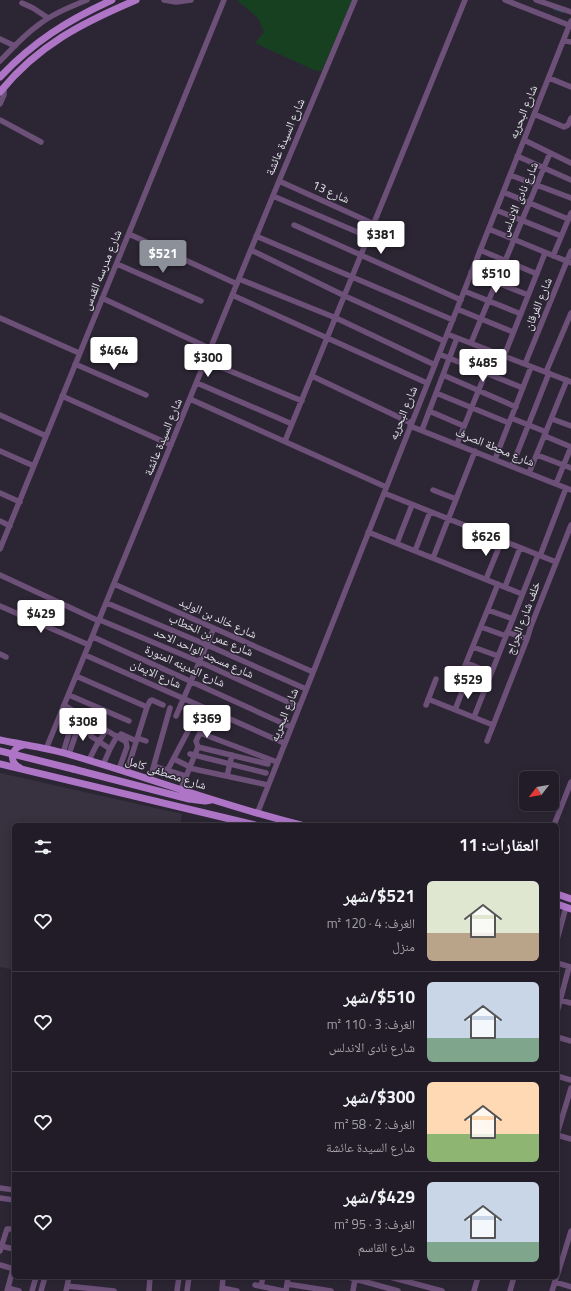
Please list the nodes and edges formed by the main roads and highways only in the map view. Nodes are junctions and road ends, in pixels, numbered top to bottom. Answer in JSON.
{"nodes":[{"id":1,"x":112,"y":0,"type":"edge"},
{"id":2,"x":136,"y":0,"type":"edge"},
{"id":3,"x":104,"y":2,"type":"edge"},
{"id":4,"x":0,"y":77,"type":"edge"},
{"id":5,"x":2,"y":89,"type":"edge"},
{"id":6,"x":0,"y":740,"type":"edge"},
{"id":7,"x":24,"y":744,"type":"junction"},
{"id":8,"x":0,"y":751,"type":"edge"},
{"id":9,"x":0,"y":764,"type":"edge"},
{"id":10,"x":20,"y":769,"type":"junction"},
{"id":11,"x":213,"y":800,"type":"junction"},
{"id":12,"x":247,"y":823,"type":"edge"},
{"id":13,"x":293,"y":823,"type":"edge"},
{"id":14,"x":559,"y":895,"type":"edge"},
{"id":15,"x":571,"y":899,"type":"edge"},
{"id":16,"x":559,"y":905,"type":"edge"},
{"id":17,"x":569,"y":908,"type":"edge"}],
"edges":[{"from":1,"to":3,"type":"main road"},
{"from":2,"to":5,"type":"main road"},
{"from":3,"to":4,"type":"main road"},
{"from":6,"to":7,"type":"main road","name":"شارع مصطفى كامل"},
{"from":7,"to":10,"type":"main road"},
{"from":7,"to":11,"type":"main road","name":"شارع مصطفى كامل"},
{"from":8,"to":11,"type":"main road","bridge":true},
{"from":9,"to":10,"type":"main road"},
{"from":10,"to":12,"type":"main road"},
{"from":11,"to":13,"type":"main road","name":"شارع مصطفى كامل"},
{"from":14,"to":15,"type":"main road"},
{"from":16,"to":17,"type":"main road"}]}
